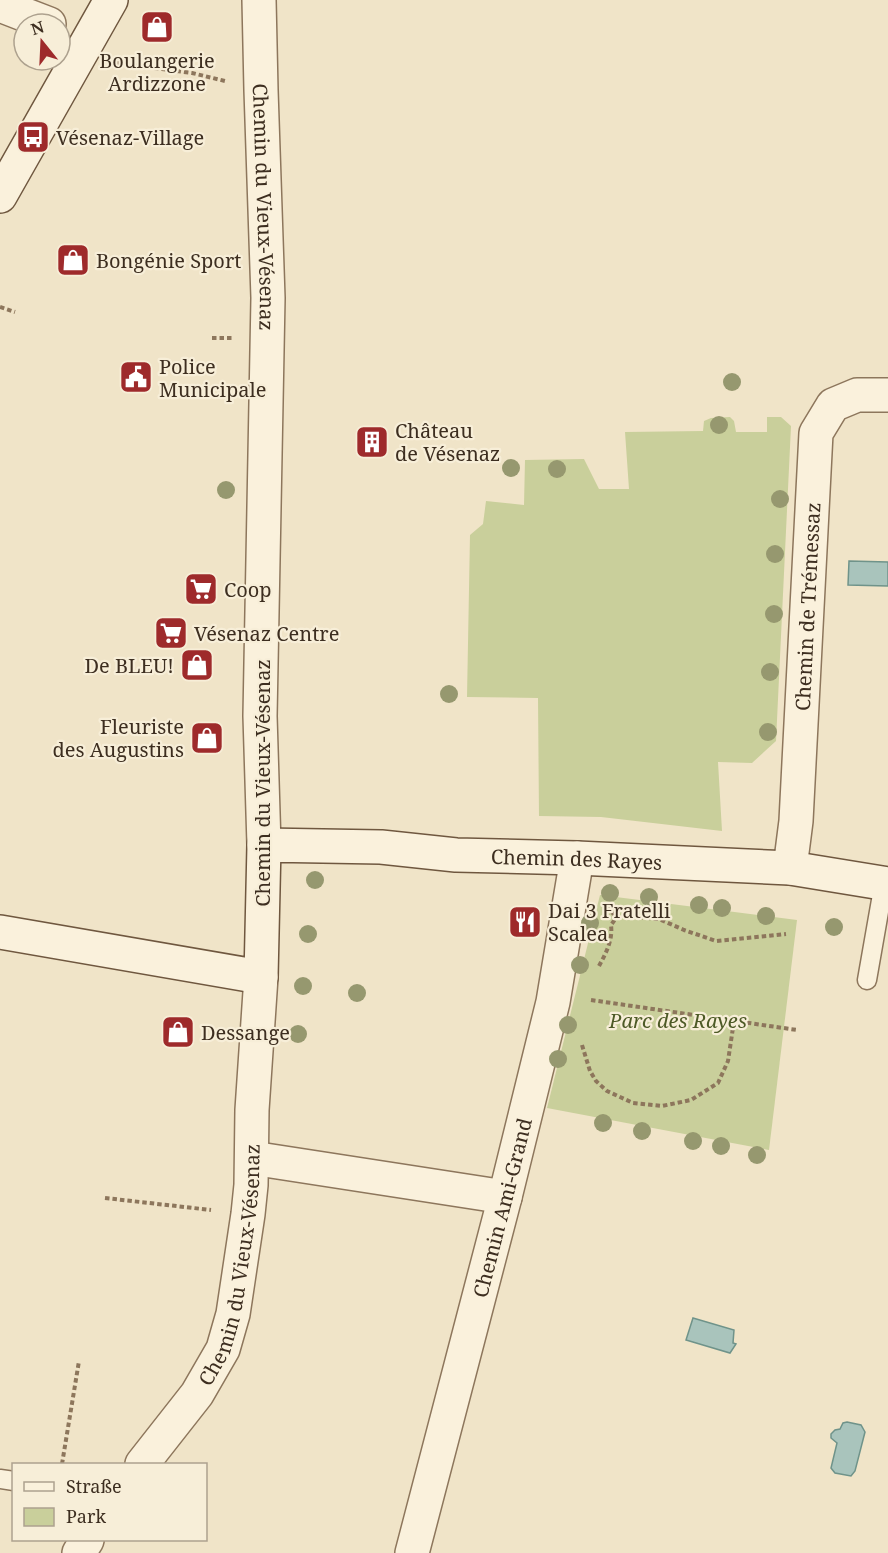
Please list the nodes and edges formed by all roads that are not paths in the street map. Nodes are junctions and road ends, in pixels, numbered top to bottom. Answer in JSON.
{"nodes":[{"id":1,"x":111,"y":0,"type":"edge"},
{"id":2,"x":259,"y":0,"type":"edge"},
{"id":3,"x":0,"y":5,"type":"edge"},
{"id":4,"x":18,"y":12,"type":"edge"},
{"id":5,"x":75,"y":42,"type":"edge"},
{"id":6,"x":0,"y":196,"type":"edge"},
{"id":7,"x":888,"y":395,"type":"edge"},
{"id":8,"x":264,"y":845,"type":"junction"},
{"id":9,"x":577,"y":858,"type":"junction"},
{"id":10,"x":790,"y":868,"type":"junction"},
{"id":11,"x":886,"y":883,"type":"edge"},
{"id":12,"x":0,"y":932,"type":"edge"},
{"id":13,"x":261,"y":977,"type":"junction"},
{"id":14,"x":867,"y":980,"type":"dead end"},
{"id":15,"x":252,"y":1158,"type":"junction"},
{"id":16,"x":506,"y":1197,"type":"junction"},
{"id":17,"x":143,"y":1463,"type":"edge"},
{"id":18,"x":412,"y":1553,"type":"edge"}],
"edges":[{"from":1,"to":5,"type":"street"},
{"from":2,"to":8,"type":"street","name":"Chemin du Vieux-Vésenaz"},
{"from":3,"to":4,"type":"street"},
{"from":5,"to":6,"type":"street"},
{"from":7,"to":10,"type":"street","name":"Chemin de Trémessaz"},
{"from":8,"to":9,"type":"street","name":"Chemin des Rayes"},
{"from":8,"to":13,"type":"street","name":"Chemin du Vieux-Vésenaz"},
{"from":9,"to":10,"type":"street","name":"Chemin des Rayes"},
{"from":9,"to":16,"type":"street","name":"Chemin Ami-Grand"},
{"from":10,"to":11,"type":"street","name":"Chemin des Rayes"},
{"from":11,"to":14,"type":"lane"},
{"from":12,"to":13,"type":"street"},
{"from":13,"to":15,"type":"street","name":"Chemin du Vieux-Vésenaz"},
{"from":15,"to":16,"type":"street"},
{"from":15,"to":17,"type":"street","name":"Chemin du Vieux-Vésenaz"},
{"from":16,"to":18,"type":"street","name":"Chemin Ami-Grand"}]}
